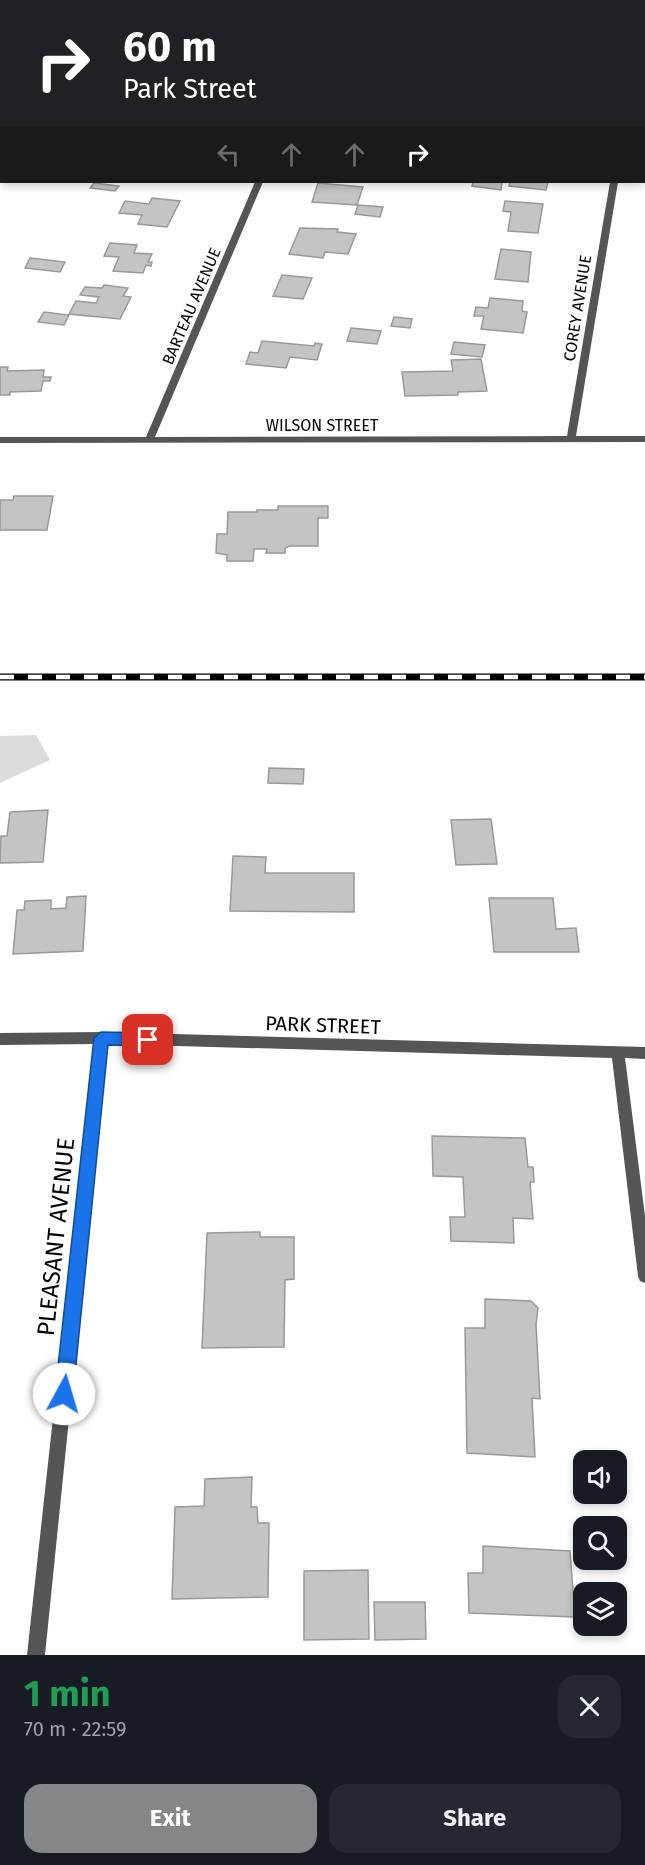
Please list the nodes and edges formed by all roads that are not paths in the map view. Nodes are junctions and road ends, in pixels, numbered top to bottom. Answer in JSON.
{"nodes":[{"id":1,"x":260,"y":183,"type":"edge"},
{"id":2,"x":614,"y":183,"type":"edge"},
{"id":3,"x":570,"y":439,"type":"junction"},
{"id":4,"x":645,"y":439,"type":"edge"},
{"id":5,"x":0,"y":440,"type":"edge"},
{"id":6,"x":149,"y":441,"type":"junction"},
{"id":7,"x":101,"y":1038,"type":"junction"},
{"id":8,"x":0,"y":1039,"type":"edge"},
{"id":9,"x":618,"y":1053,"type":"junction"},
{"id":10,"x":645,"y":1053,"type":"edge"},
{"id":11,"x":645,"y":1276,"type":"edge"},
{"id":12,"x":36,"y":1655,"type":"edge"}],
"edges":[{"from":1,"to":6,"type":"street","name":"BARTEAU AVENUE"},
{"from":2,"to":3,"type":"street","name":"COREY AVENUE"},
{"from":3,"to":4,"type":"street","name":"WILSON STREET"},
{"from":3,"to":6,"type":"street","name":"WILSON STREET"},
{"from":5,"to":6,"type":"street","name":"WILSON STREET"},
{"from":7,"to":8,"type":"street","name":"PARK STREET"},
{"from":7,"to":9,"type":"street","name":"PARK STREET"},
{"from":7,"to":12,"type":"street","name":"PLEASANT AVENUE"},
{"from":9,"to":10,"type":"street","name":"PARK STREET"},
{"from":9,"to":11,"type":"street"}]}
